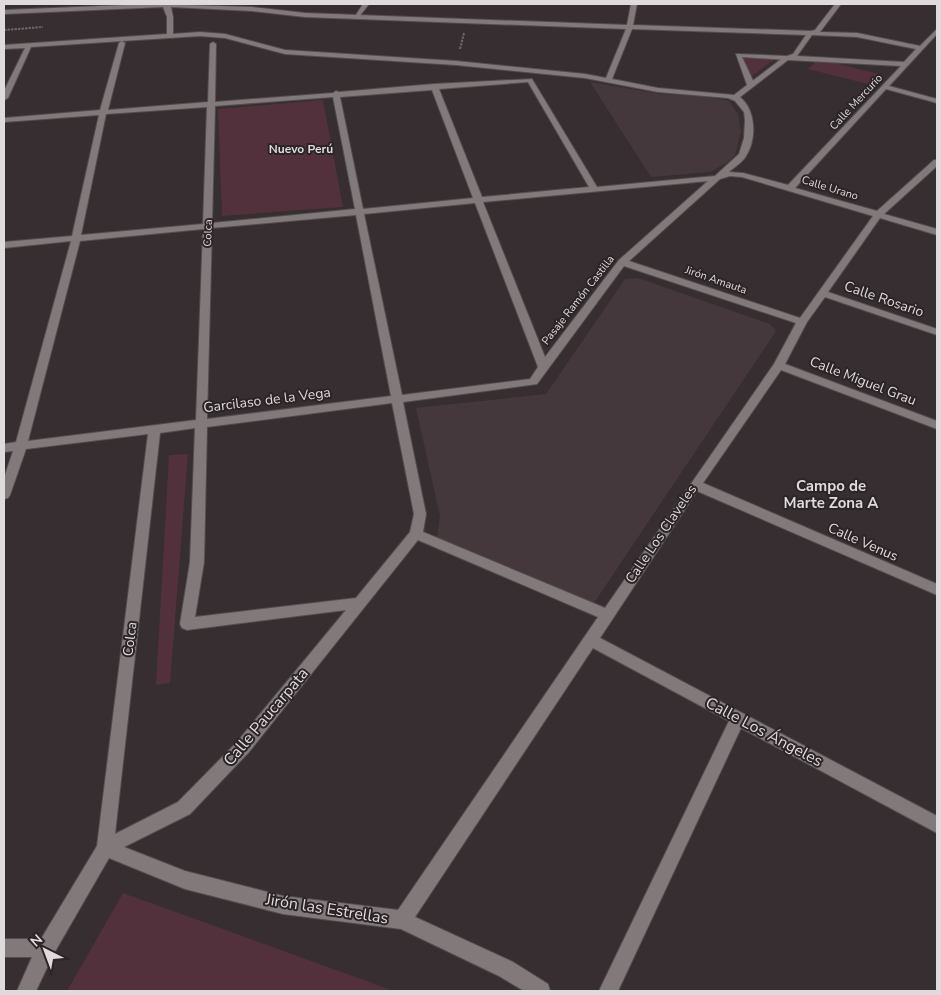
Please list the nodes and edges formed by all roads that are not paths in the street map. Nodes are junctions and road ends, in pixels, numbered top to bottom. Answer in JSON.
{"nodes":[{"id":1,"x":366,"y":4,"type":"edge"},
{"id":2,"x":634,"y":4,"type":"edge"},
{"id":3,"x":838,"y":4,"type":"edge"},
{"id":4,"x":164,"y":5,"type":"edge"},
{"id":5,"x":4,"y":12,"type":"edge"},
{"id":6,"x":356,"y":16,"type":"junction"},
{"id":7,"x":630,"y":27,"type":"junction"},
{"id":8,"x":937,"y":32,"type":"edge"},
{"id":9,"x":810,"y":34,"type":"junction"},
{"id":10,"x":170,"y":36,"type":"junction"},
{"id":11,"x":122,"y":43,"type":"dead end"},
{"id":12,"x":213,"y":44,"type":"dead end"},
{"id":13,"x":4,"y":47,"type":"edge"},
{"id":14,"x":28,"y":48,"type":"dead end"},
{"id":15,"x":921,"y":48,"type":"junction"},
{"id":16,"x":786,"y":58,"type":"junction"},
{"id":17,"x":908,"y":64,"type":"junction"},
{"id":18,"x":608,"y":81,"type":"junction"},
{"id":19,"x":751,"y":85,"type":"junction"},
{"id":20,"x":434,"y":86,"type":"junction"},
{"id":21,"x":885,"y":87,"type":"junction"},
{"id":22,"x":336,"y":93,"type":"junction"},
{"id":23,"x":736,"y":97,"type":"junction"},
{"id":24,"x":4,"y":98,"type":"edge"},
{"id":25,"x":937,"y":101,"type":"edge"},
{"id":26,"x":211,"y":104,"type":"junction"},
{"id":27,"x":103,"y":113,"type":"junction"},
{"id":28,"x":4,"y":120,"type":"edge"},
{"id":29,"x":937,"y":163,"type":"edge"},
{"id":30,"x":716,"y":178,"type":"junction"},
{"id":31,"x":790,"y":188,"type":"junction"},
{"id":32,"x":594,"y":189,"type":"junction"},
{"id":33,"x":478,"y":200,"type":"junction"},
{"id":34,"x":359,"y":211,"type":"junction"},
{"id":35,"x":878,"y":214,"type":"junction"},
{"id":36,"x":208,"y":225,"type":"junction"},
{"id":37,"x":937,"y":232,"type":"edge"},
{"id":38,"x":76,"y":238,"type":"junction"},
{"id":39,"x":4,"y":245,"type":"edge"},
{"id":40,"x":622,"y":262,"type":"junction"},
{"id":41,"x":822,"y":293,"type":"junction"},
{"id":42,"x":802,"y":322,"type":"junction"},
{"id":43,"x":937,"y":332,"type":"edge"},
{"id":44,"x":779,"y":364,"type":"junction"},
{"id":45,"x":543,"y":366,"type":"junction"},
{"id":46,"x":534,"y":382,"type":"joint"},
{"id":47,"x":397,"y":398,"type":"junction"},
{"id":48,"x":202,"y":423,"type":"junction"},
{"id":49,"x":937,"y":425,"type":"edge"},
{"id":50,"x":154,"y":431,"type":"junction"},
{"id":51,"x":21,"y":446,"type":"junction"},
{"id":52,"x":4,"y":448,"type":"edge"},
{"id":53,"x":694,"y":484,"type":"junction"},
{"id":54,"x":4,"y":495,"type":"edge"},
{"id":55,"x":416,"y":534,"type":"junction"},
{"id":56,"x":937,"y":590,"type":"edge"},
{"id":57,"x":360,"y":603,"type":"junction"},
{"id":58,"x":607,"y":615,"type":"junction"},
{"id":59,"x":591,"y":640,"type":"junction"},
{"id":60,"x":738,"y":718,"type":"junction"},
{"id":61,"x":937,"y":825,"type":"edge"},
{"id":62,"x":105,"y":848,"type":"junction"},
{"id":63,"x":402,"y":920,"type":"junction"},
{"id":64,"x":4,"y":948,"type":"edge"},
{"id":65,"x":46,"y":948,"type":"junction"},
{"id":66,"x":26,"y":991,"type":"edge"},
{"id":67,"x":540,"y":991,"type":"edge"},
{"id":68,"x":608,"y":991,"type":"edge"}],
"edges":[{"from":1,"to":6,"type":"street"},
{"from":2,"to":7,"type":"street"},
{"from":3,"to":9,"type":"street"},
{"from":4,"to":5,"type":"street"},
{"from":4,"to":6,"type":"street"},
{"from":4,"to":10,"type":"street"},
{"from":6,"to":7,"type":"street"},
{"from":7,"to":9,"type":"street"},
{"from":7,"to":18,"type":"street"},
{"from":8,"to":15,"type":"street","name":"Calle Mercurio"},
{"from":9,"to":15,"type":"street"},
{"from":9,"to":16,"type":"street"},
{"from":10,"to":13,"type":"street"},
{"from":10,"to":18,"type":"street"},
{"from":11,"to":27,"type":"street"},
{"from":12,"to":26,"type":"street","name":"Colca"},
{"from":14,"to":24,"type":"street"},
{"from":15,"to":17,"type":"street","name":"Calle Mercurio"},
{"from":16,"to":17,"type":"street"},
{"from":16,"to":19,"type":"street"},
{"from":16,"to":19,"type":"street"},
{"from":17,"to":21,"type":"street","name":"Calle Mercurio"},
{"from":18,"to":23,"type":"street"},
{"from":19,"to":23,"type":"street"},
{"from":20,"to":22,"type":"street"},
{"from":20,"to":32,"type":"street"},
{"from":20,"to":33,"type":"street"},
{"from":21,"to":25,"type":"street"},
{"from":21,"to":31,"type":"street","name":"Calle Mercurio"},
{"from":22,"to":26,"type":"street"},
{"from":22,"to":34,"type":"street"},
{"from":23,"to":30,"type":"street","name":"Pasaje Ramón Castilla"},
{"from":26,"to":27,"type":"street"},
{"from":26,"to":36,"type":"street","name":"Colca"},
{"from":27,"to":28,"type":"street"},
{"from":27,"to":38,"type":"street"},
{"from":29,"to":35,"type":"street","name":"Calle Los Claveles"},
{"from":30,"to":31,"type":"street","name":"Calle Urano"},
{"from":30,"to":32,"type":"street","name":"Calle Urano"},
{"from":30,"to":40,"type":"street","name":"Pasaje Ramón Castilla"},
{"from":31,"to":35,"type":"street","name":"Calle Urano"},
{"from":32,"to":33,"type":"street","name":"Calle Urano"},
{"from":33,"to":34,"type":"street","name":"Calle Urano"},
{"from":33,"to":45,"type":"street"},
{"from":34,"to":36,"type":"street","name":"Calle Urano"},
{"from":34,"to":47,"type":"street"},
{"from":35,"to":37,"type":"street","name":"Calle Urano"},
{"from":35,"to":41,"type":"street","name":"Calle Los Claveles"},
{"from":36,"to":38,"type":"street","name":"Calle Urano"},
{"from":36,"to":48,"type":"street","name":"Colca"},
{"from":38,"to":39,"type":"street","name":"Calle Urano"},
{"from":38,"to":51,"type":"street"},
{"from":40,"to":42,"type":"street","name":"Jirón Amauta"},
{"from":40,"to":45,"type":"street","name":"Pasaje Ramón Castilla"},
{"from":41,"to":42,"type":"street","name":"Calle Los Claveles"},
{"from":41,"to":43,"type":"street","name":"Calle Rosario"},
{"from":42,"to":44,"type":"street","name":"Calle Los Claveles"},
{"from":44,"to":49,"type":"street","name":"Calle Miguel Grau"},
{"from":44,"to":53,"type":"street","name":"Calle Los Claveles"},
{"from":45,"to":46,"type":"street","name":"Pasaje Ramón Castilla"},
{"from":46,"to":47,"type":"street","name":"Garcilaso de la Vega"},
{"from":47,"to":48,"type":"street","name":"Garcilaso de la Vega"},
{"from":47,"to":55,"type":"street"},
{"from":48,"to":50,"type":"street","name":"Garcilaso de la Vega"},
{"from":48,"to":57,"type":"street","name":"Colca"},
{"from":50,"to":51,"type":"street","name":"Garcilaso de la Vega"},
{"from":50,"to":62,"type":"street","name":"Colca"},
{"from":51,"to":52,"type":"street","name":"Garcilaso de la Vega"},
{"from":51,"to":54,"type":"street"},
{"from":53,"to":56,"type":"street","name":"Calle Venus"},
{"from":53,"to":58,"type":"street","name":"Calle Los Claveles"},
{"from":55,"to":57,"type":"street","name":"Calle Paucarpata"},
{"from":55,"to":58,"type":"street"},
{"from":57,"to":62,"type":"street","name":"Calle Paucarpata"},
{"from":58,"to":59,"type":"street","name":"Calle Los Claveles"},
{"from":59,"to":60,"type":"street","name":"Calle Los Ángeles"},
{"from":59,"to":63,"type":"street","name":"Calle Los Claveles"},
{"from":60,"to":61,"type":"street","name":"Calle Los Ángeles"},
{"from":60,"to":68,"type":"street"},
{"from":62,"to":63,"type":"street","name":"Jirón las Estrellas"},
{"from":62,"to":65,"type":"street"},
{"from":63,"to":67,"type":"street","name":"Jirón las Estrellas"},
{"from":64,"to":65,"type":"street"},
{"from":65,"to":66,"type":"street"}]}
